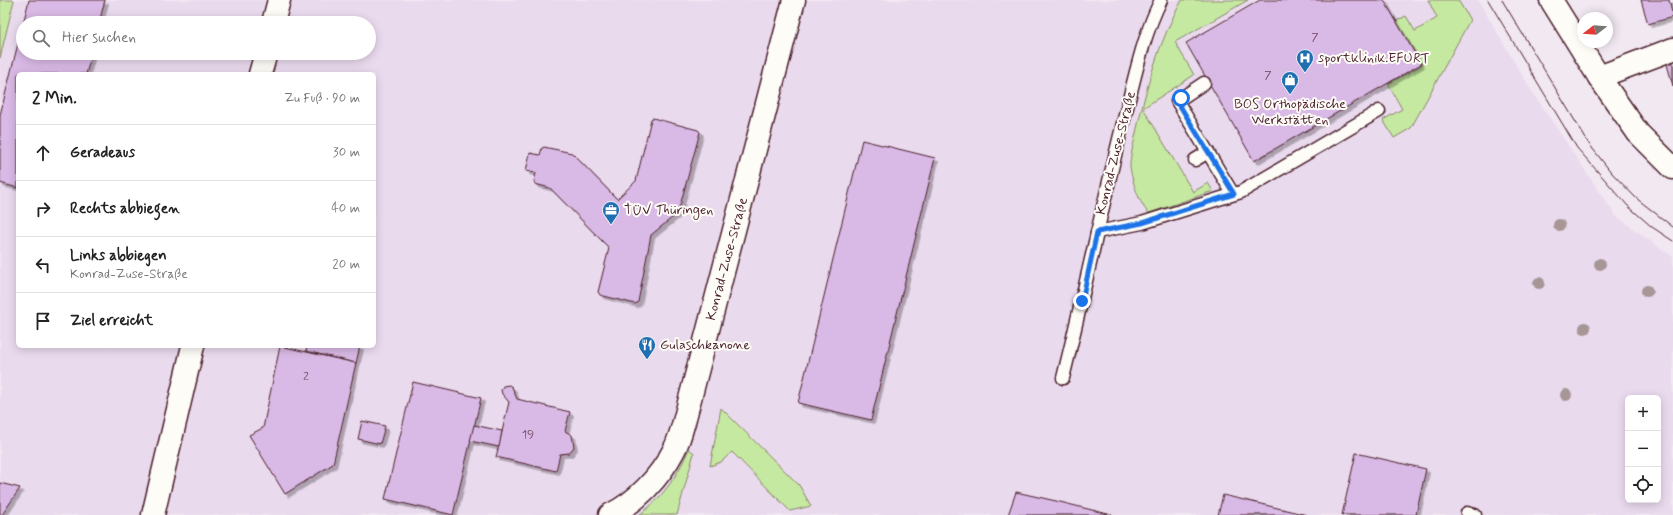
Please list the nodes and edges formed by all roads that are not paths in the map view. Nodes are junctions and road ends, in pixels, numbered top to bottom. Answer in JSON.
{"nodes":[{"id":1,"x":279,"y":0,"type":"edge"},
{"id":2,"x":794,"y":0,"type":"edge"},
{"id":3,"x":1161,"y":0,"type":"edge"},
{"id":4,"x":1551,"y":0,"type":"edge"},
{"id":5,"x":275,"y":16,"type":"edge"},
{"id":6,"x":1673,"y":49,"type":"edge"},
{"id":7,"x":264,"y":60,"type":"edge"},
{"id":8,"x":261,"y":72,"type":"edge"},
{"id":9,"x":1599,"y":77,"type":"junction"},
{"id":10,"x":1204,"y":83,"type":"dead end"},
{"id":11,"x":1379,"y":111,"type":"dead end"},
{"id":12,"x":1208,"y":152,"type":"junction"},
{"id":13,"x":1195,"y":160,"type":"dead end"},
{"id":14,"x":1673,"y":168,"type":"edge"},
{"id":15,"x":1234,"y":194,"type":"junction"},
{"id":16,"x":1097,"y":232,"type":"junction"},
{"id":17,"x":193,"y":348,"type":"edge"},
{"id":18,"x":1063,"y":378,"type":"dead end"},
{"id":19,"x":153,"y":515,"type":"edge"},
{"id":20,"x":610,"y":515,"type":"edge"}],
"edges":[{"from":1,"to":5,"type":"street"},
{"from":2,"to":20,"type":"street","name":"Konrad-Zuse-Straße"},
{"from":3,"to":16,"type":"lane","name":"Konrad-Zuse-Straße"},
{"from":4,"to":9,"type":"street"},
{"from":6,"to":9,"type":"street"},
{"from":7,"to":8,"type":"street"},
{"from":9,"to":14,"type":"street"},
{"from":10,"to":12,"type":"lane"},
{"from":11,"to":15,"type":"lane"},
{"from":12,"to":13,"type":"lane"},
{"from":12,"to":15,"type":"lane"},
{"from":15,"to":16,"type":"lane"},
{"from":16,"to":18,"type":"lane","name":"Konrad-Zuse-Straße"},
{"from":17,"to":19,"type":"street"}]}
